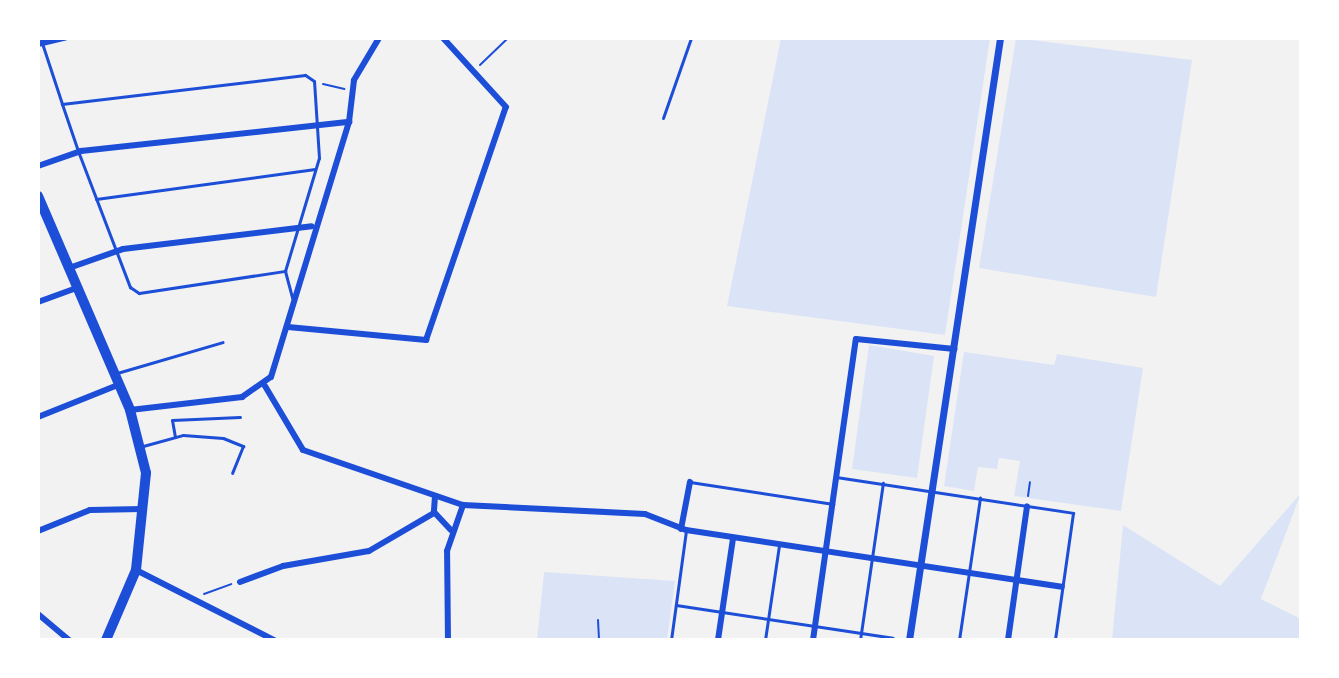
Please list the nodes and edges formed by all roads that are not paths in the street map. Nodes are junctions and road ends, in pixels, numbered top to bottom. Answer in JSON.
{"nodes":[{"id":1,"x":65,"y":38,"type":"edge"},
{"id":2,"x":379,"y":38,"type":"edge"},
{"id":3,"x":443,"y":38,"type":"edge"},
{"id":4,"x":691,"y":38,"type":"edge"},
{"id":5,"x":1000,"y":38,"type":"edge"},
{"id":6,"x":40,"y":42,"type":"edge"},
{"id":7,"x":62,"y":104,"type":"junction"},
{"id":8,"x":663,"y":118,"type":"dead end"},
{"id":9,"x":349,"y":122,"type":"junction"},
{"id":10,"x":316,"y":123,"type":"junction"},
{"id":11,"x":78,"y":151,"type":"junction"},
{"id":12,"x":38,"y":166,"type":"edge"},
{"id":13,"x":315,"y":169,"type":"junction"},
{"id":14,"x":38,"y":196,"type":"edge"},
{"id":15,"x":96,"y":199,"type":"junction"},
{"id":16,"x":296,"y":224,"type":"junction"},
{"id":17,"x":312,"y":226,"type":"junction"},
{"id":18,"x":116,"y":250,"type":"junction"},
{"id":19,"x":66,"y":269,"type":"junction"},
{"id":20,"x":285,"y":271,"type":"junction"},
{"id":21,"x":74,"y":289,"type":"junction"},
{"id":22,"x":293,"y":300,"type":"junction"},
{"id":23,"x":38,"y":302,"type":"edge"},
{"id":24,"x":288,"y":327,"type":"junction"},
{"id":25,"x":223,"y":342,"type":"dead end"},
{"id":26,"x":954,"y":349,"type":"junction"},
{"id":27,"x":113,"y":374,"type":"junction"},
{"id":28,"x":118,"y":385,"type":"junction"},
{"id":29,"x":265,"y":386,"type":"junction"},
{"id":30,"x":130,"y":410,"type":"junction"},
{"id":31,"x":38,"y":417,"type":"edge"},
{"id":32,"x":240,"y":417,"type":"dead end"},
{"id":33,"x":175,"y":437,"type":"junction"},
{"id":34,"x":140,"y":447,"type":"junction"},
{"id":35,"x":232,"y":473,"type":"dead end"},
{"id":36,"x":836,"y":477,"type":"junction"},
{"id":37,"x":690,"y":482,"type":"joint"},
{"id":38,"x":883,"y":483,"type":"junction"},
{"id":39,"x":933,"y":491,"type":"junction"},
{"id":40,"x":435,"y":496,"type":"junction"},
{"id":41,"x":980,"y":498,"type":"junction"},
{"id":42,"x":833,"y":504,"type":"junction"},
{"id":43,"x":463,"y":505,"type":"junction"},
{"id":44,"x":1027,"y":506,"type":"junction"},
{"id":45,"x":145,"y":509,"type":"junction"},
{"id":46,"x":434,"y":513,"type":"junction"},
{"id":47,"x":682,"y":529,"type":"junction"},
{"id":48,"x":451,"y":530,"type":"junction"},
{"id":49,"x":38,"y":531,"type":"edge"},
{"id":50,"x":733,"y":539,"type":"junction"},
{"id":51,"x":779,"y":545,"type":"junction"},
{"id":52,"x":826,"y":552,"type":"junction"},
{"id":53,"x":872,"y":558,"type":"junction"},
{"id":54,"x":921,"y":565,"type":"junction"},
{"id":55,"x":136,"y":570,"type":"junction"},
{"id":56,"x":969,"y":573,"type":"junction"},
{"id":57,"x":1017,"y":581,"type":"junction"},
{"id":58,"x":240,"y":582,"type":"road end"},
{"id":59,"x":1062,"y":587,"type":"junction"},
{"id":60,"x":676,"y":605,"type":"junction"},
{"id":61,"x":723,"y":612,"type":"junction"},
{"id":62,"x":38,"y":614,"type":"edge"},
{"id":63,"x":768,"y":618,"type":"junction"},
{"id":64,"x":815,"y":626,"type":"junction"},
{"id":65,"x":861,"y":633,"type":"junction"},
{"id":66,"x":893,"y":638,"type":"dead end"},
{"id":67,"x":69,"y":640,"type":"edge"},
{"id":68,"x":106,"y":640,"type":"edge"},
{"id":69,"x":274,"y":640,"type":"edge"},
{"id":70,"x":448,"y":640,"type":"edge"},
{"id":71,"x":671,"y":640,"type":"edge"},
{"id":72,"x":718,"y":640,"type":"edge"},
{"id":73,"x":765,"y":640,"type":"edge"},
{"id":74,"x":813,"y":640,"type":"edge"},
{"id":75,"x":860,"y":640,"type":"edge"},
{"id":76,"x":909,"y":640,"type":"edge"},
{"id":77,"x":959,"y":640,"type":"edge"},
{"id":78,"x":1008,"y":640,"type":"edge"},
{"id":79,"x":1055,"y":640,"type":"edge"}],
"edges":[{"from":1,"to":6,"type":"street"},
{"from":2,"to":9,"type":"street"},
{"from":3,"to":24,"type":"street"},
{"from":4,"to":8,"type":"lane"},
{"from":5,"to":26,"type":"street"},
{"from":6,"to":7,"type":"lane"},
{"from":7,"to":10,"type":"lane"},
{"from":7,"to":11,"type":"lane"},
{"from":9,"to":10,"type":"street"},
{"from":9,"to":17,"type":"street"},
{"from":10,"to":11,"type":"street"},
{"from":10,"to":13,"type":"lane"},
{"from":11,"to":12,"type":"street"},
{"from":11,"to":15,"type":"lane"},
{"from":13,"to":15,"type":"lane"},
{"from":13,"to":16,"type":"lane"},
{"from":14,"to":19,"type":"highway"},
{"from":15,"to":18,"type":"lane"},
{"from":16,"to":17,"type":"street"},
{"from":16,"to":18,"type":"street"},
{"from":16,"to":20,"type":"lane"},
{"from":17,"to":22,"type":"street"},
{"from":18,"to":19,"type":"street"},
{"from":18,"to":20,"type":"lane"},
{"from":19,"to":21,"type":"highway"},
{"from":20,"to":22,"type":"lane"},
{"from":21,"to":23,"type":"street"},
{"from":21,"to":27,"type":"highway"},
{"from":22,"to":24,"type":"street"},
{"from":24,"to":29,"type":"street"},
{"from":25,"to":27,"type":"lane"},
{"from":26,"to":36,"type":"street"},
{"from":26,"to":39,"type":"street"},
{"from":27,"to":28,"type":"highway"},
{"from":28,"to":30,"type":"highway"},
{"from":28,"to":31,"type":"street"},
{"from":29,"to":30,"type":"street"},
{"from":29,"to":40,"type":"street"},
{"from":30,"to":34,"type":"highway"},
{"from":32,"to":33,"type":"lane"},
{"from":33,"to":34,"type":"lane"},
{"from":33,"to":35,"type":"lane"},
{"from":34,"to":45,"type":"highway"},
{"from":36,"to":38,"type":"lane"},
{"from":36,"to":42,"type":"street"},
{"from":37,"to":42,"type":"lane"},
{"from":37,"to":47,"type":"street"},
{"from":38,"to":39,"type":"lane"},
{"from":38,"to":53,"type":"lane"},
{"from":39,"to":41,"type":"lane"},
{"from":39,"to":54,"type":"street"},
{"from":40,"to":43,"type":"street"},
{"from":40,"to":46,"type":"street"},
{"from":41,"to":44,"type":"lane"},
{"from":41,"to":56,"type":"lane"},
{"from":42,"to":52,"type":"street"},
{"from":43,"to":47,"type":"street"},
{"from":43,"to":48,"type":"street"},
{"from":44,"to":57,"type":"street"},
{"from":44,"to":59,"type":"lane"},
{"from":45,"to":49,"type":"street"},
{"from":45,"to":55,"type":"highway"},
{"from":46,"to":48,"type":"street"},
{"from":46,"to":58,"type":"street"},
{"from":47,"to":50,"type":"street"},
{"from":47,"to":60,"type":"lane"},
{"from":48,"to":70,"type":"street"},
{"from":50,"to":51,"type":"street"},
{"from":50,"to":61,"type":"street"},
{"from":51,"to":52,"type":"street"},
{"from":51,"to":63,"type":"lane"},
{"from":52,"to":53,"type":"street"},
{"from":52,"to":64,"type":"street"},
{"from":53,"to":54,"type":"street"},
{"from":53,"to":65,"type":"lane"},
{"from":54,"to":56,"type":"street"},
{"from":54,"to":76,"type":"street"},
{"from":55,"to":68,"type":"highway"},
{"from":55,"to":69,"type":"street"},
{"from":56,"to":57,"type":"street"},
{"from":56,"to":77,"type":"lane"},
{"from":57,"to":59,"type":"street"},
{"from":57,"to":78,"type":"street"},
{"from":59,"to":79,"type":"lane"},
{"from":60,"to":61,"type":"lane"},
{"from":60,"to":71,"type":"lane"},
{"from":61,"to":63,"type":"lane"},
{"from":61,"to":72,"type":"street"},
{"from":62,"to":67,"type":"street"},
{"from":63,"to":64,"type":"lane"},
{"from":63,"to":73,"type":"lane"},
{"from":64,"to":65,"type":"lane"},
{"from":64,"to":74,"type":"street"},
{"from":65,"to":66,"type":"lane"},
{"from":65,"to":75,"type":"lane"}]}
